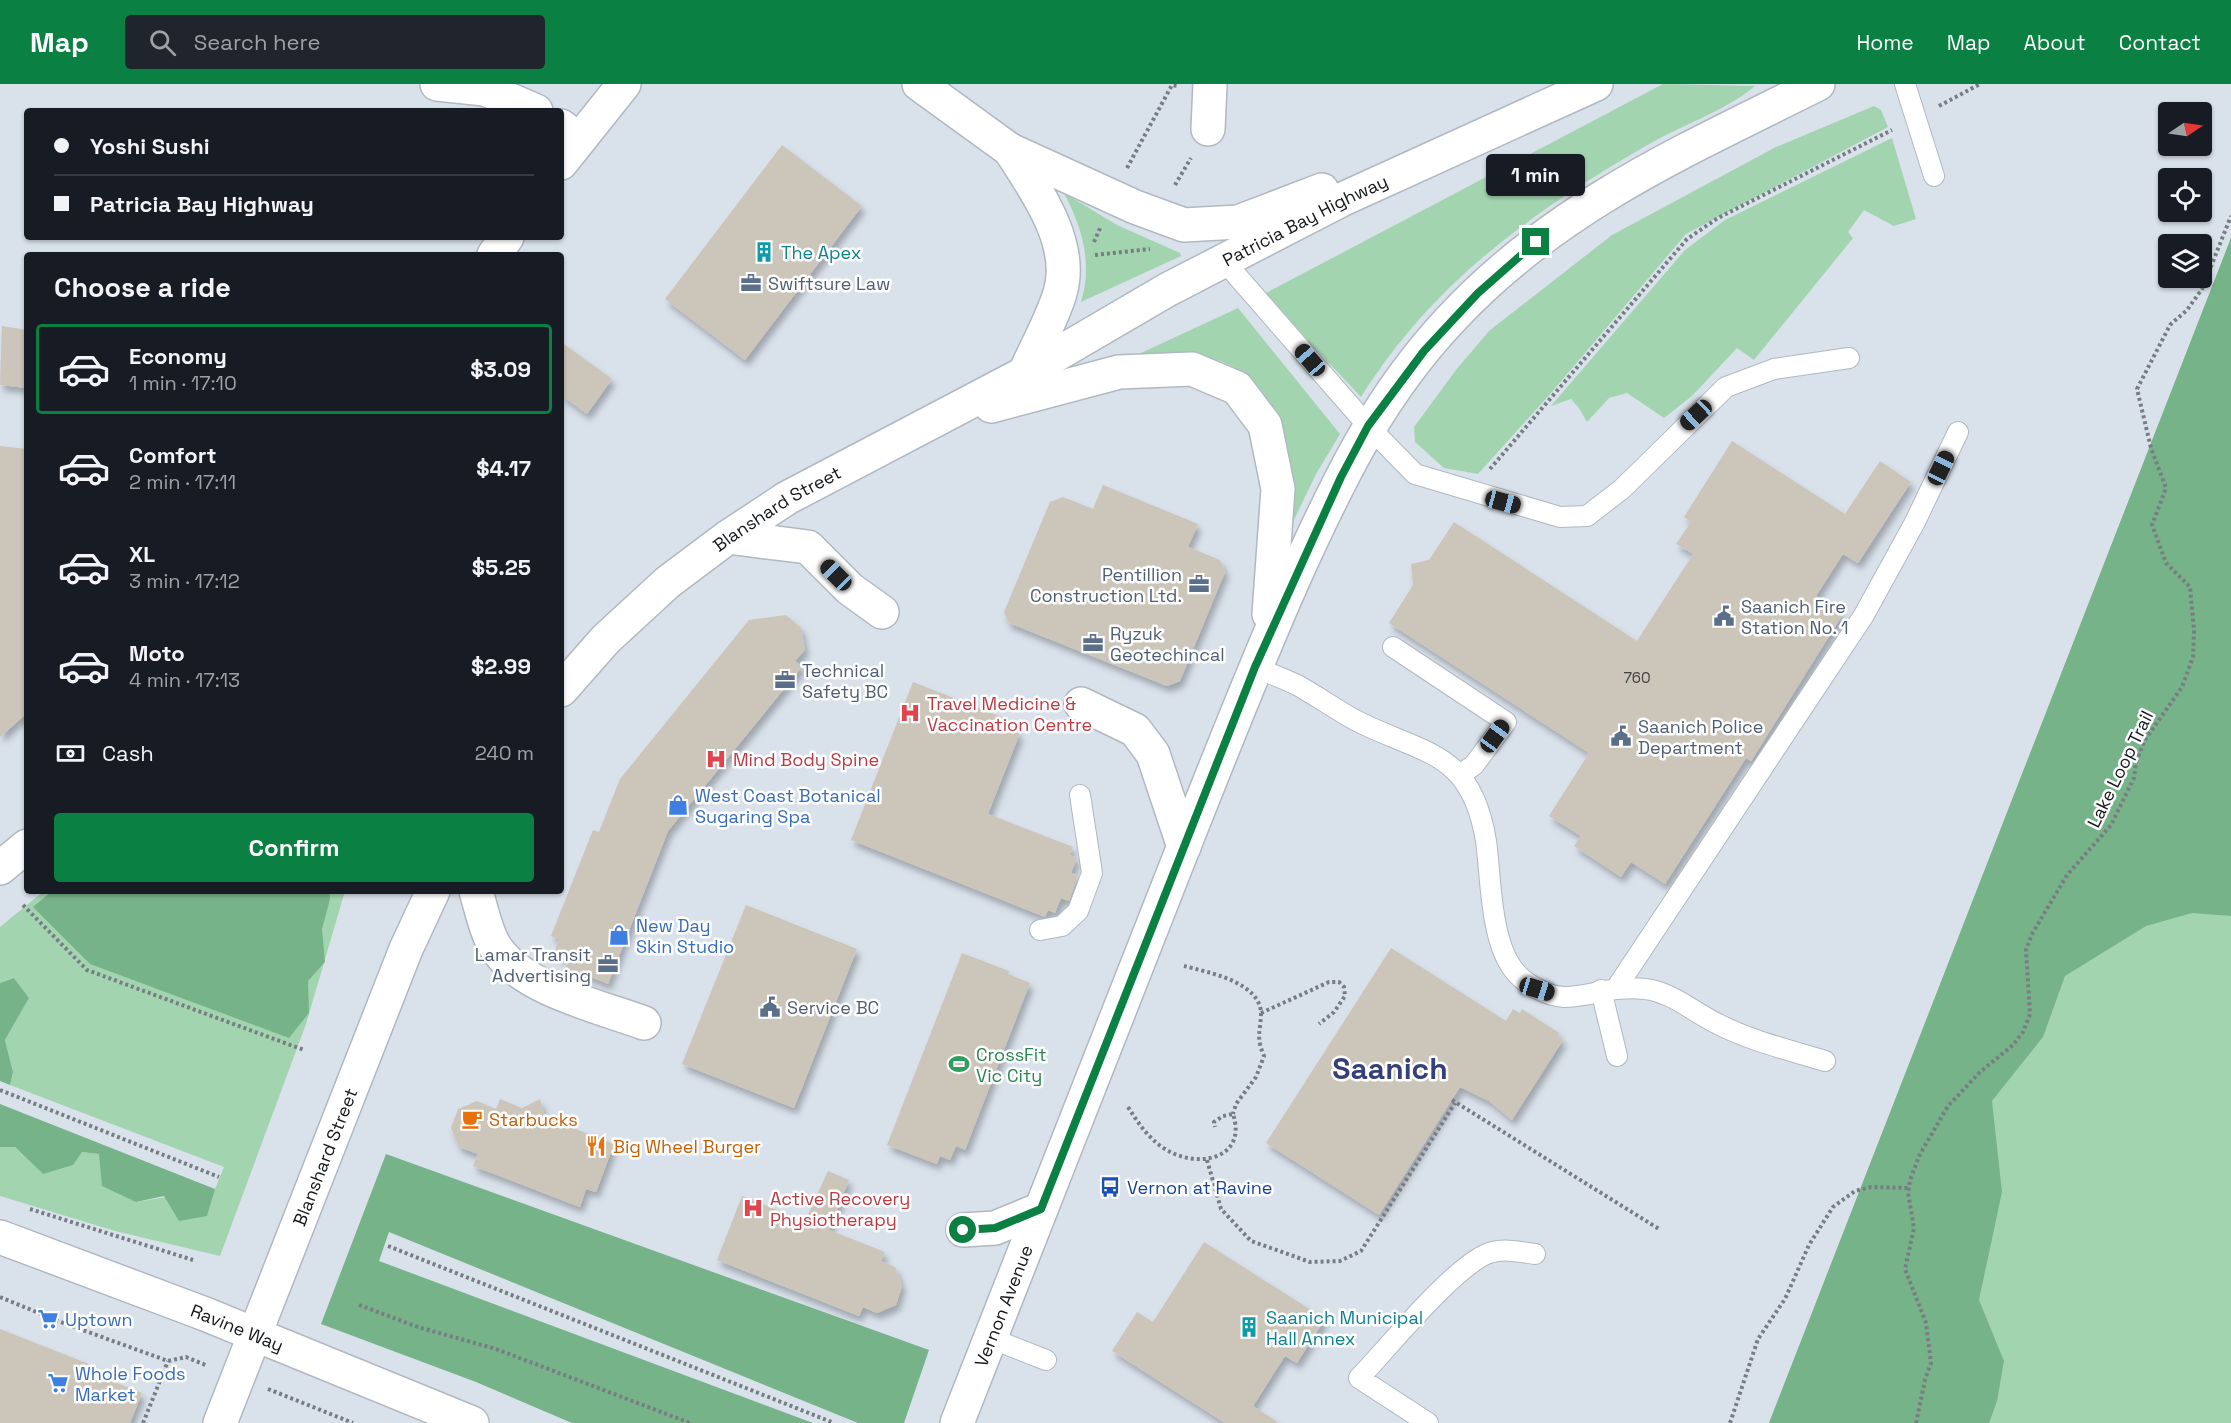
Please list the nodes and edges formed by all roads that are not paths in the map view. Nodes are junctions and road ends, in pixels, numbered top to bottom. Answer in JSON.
{"nodes":[{"id":1,"x":437,"y":84,"type":"edge"},
{"id":2,"x":624,"y":84,"type":"edge"},
{"id":3,"x":919,"y":84,"type":"edge"},
{"id":4,"x":1210,"y":84,"type":"edge"},
{"id":5,"x":1818,"y":84,"type":"edge"},
{"id":6,"x":1905,"y":84,"type":"edge"},
{"id":7,"x":1592,"y":87,"type":"edge"},
{"id":8,"x":529,"y":108,"type":"edge"},
{"id":9,"x":1208,"y":129,"type":"road end"},
{"id":10,"x":567,"y":142,"type":"edge"},
{"id":11,"x":1010,"y":150,"type":"junction"},
{"id":12,"x":1934,"y":176,"type":"dead end"},
{"id":13,"x":1224,"y":261,"type":"junction"},
{"id":14,"x":1850,"y":358,"type":"dead end"},
{"id":15,"x":1025,"y":373,"type":"junction"},
{"id":16,"x":934,"y":422,"type":"junction"},
{"id":17,"x":1368,"y":426,"type":"junction"},
{"id":18,"x":1958,"y":432,"type":"dead end"},
{"id":19,"x":728,"y":537,"type":"junction"},
{"id":20,"x":882,"y":612,"type":"dead end"},
{"id":21,"x":1268,"y":636,"type":"junction"},
{"id":22,"x":1393,"y":647,"type":"dead end"},
{"id":23,"x":1255,"y":667,"type":"junction"},
{"id":24,"x":564,"y":687,"type":"edge"},
{"id":25,"x":1081,"y":704,"type":"dead end"},
{"id":26,"x":1460,"y":775,"type":"junction"},
{"id":27,"x":1080,"y":795,"type":"dead end"},
{"id":28,"x":1184,"y":847,"type":"junction"},
{"id":29,"x":24,"y":848,"type":"edge"},
{"id":30,"x":0,"y":868,"type":"edge"},
{"id":31,"x":432,"y":894,"type":"edge"},
{"id":32,"x":477,"y":894,"type":"edge"},
{"id":33,"x":1040,"y":930,"type":"dead end"},
{"id":34,"x":1609,"y":988,"type":"junction"},
{"id":35,"x":644,"y":1023,"type":"dead end"},
{"id":36,"x":1617,"y":1056,"type":"dead end"},
{"id":37,"x":1825,"y":1061,"type":"dead end"},
{"id":38,"x":1041,"y":1209,"type":"junction"},
{"id":39,"x":963,"y":1230,"type":"dead end"},
{"id":40,"x":0,"y":1237,"type":"edge"},
{"id":41,"x":1535,"y":1254,"type":"dead end"},
{"id":42,"x":254,"y":1335,"type":"junction"},
{"id":43,"x":990,"y":1338,"type":"junction"},
{"id":44,"x":1046,"y":1360,"type":"dead end"},
{"id":45,"x":962,"y":1409,"type":"edge"},
{"id":46,"x":220,"y":1423,"type":"edge"},
{"id":47,"x":472,"y":1423,"type":"edge"},
{"id":48,"x":1428,"y":1423,"type":"edge"}],
"edges":[{"from":1,"to":8,"type":"main road"},
{"from":2,"to":10,"type":"main road"},
{"from":3,"to":11,"type":"main road"},
{"from":4,"to":9,"type":"main road"},
{"from":5,"to":17,"type":"main road"},
{"from":6,"to":12,"type":"lane"},
{"from":7,"to":11,"type":"main road"},
{"from":7,"to":13,"type":"main road","name":"Patricia Bay Highway"},
{"from":11,"to":15,"type":"main road"},
{"from":13,"to":15,"type":"main road","name":"Patricia Bay Highway"},
{"from":13,"to":17,"type":"lane"},
{"from":14,"to":17,"type":"lane"},
{"from":15,"to":16,"type":"main road","name":"Blanshard Street"},
{"from":16,"to":19,"type":"main road","name":"Blanshard Street"},
{"from":16,"to":21,"type":"main road"},
{"from":17,"to":21,"type":"main road","name":"Vernon Avenue"},
{"from":18,"to":34,"type":"lane"},
{"from":19,"to":20,"type":"main road"},
{"from":19,"to":24,"type":"main road","name":"Blanshard Street"},
{"from":21,"to":23,"type":"main road","name":"Vernon Avenue"},
{"from":22,"to":26,"type":"lane"},
{"from":23,"to":26,"type":"lane"},
{"from":23,"to":28,"type":"main road","name":"Vernon Avenue"},
{"from":25,"to":28,"type":"main road"},
{"from":26,"to":34,"type":"lane"},
{"from":27,"to":33,"type":"lane"},
{"from":28,"to":38,"type":"main road","name":"Vernon Avenue"},
{"from":29,"to":30,"type":"main road"},
{"from":31,"to":42,"type":"main road","name":"Blanshard Street"},
{"from":32,"to":35,"type":"main road"},
{"from":34,"to":36,"type":"lane"},
{"from":34,"to":37,"type":"lane"},
{"from":38,"to":39,"type":"main road"},
{"from":38,"to":43,"type":"main road","name":"Vernon Avenue"},
{"from":40,"to":42,"type":"main road","name":"Ravine Way"},
{"from":41,"to":48,"type":"lane"},
{"from":42,"to":46,"type":"main road","name":"Blanshard Street"},
{"from":42,"to":47,"type":"main road","name":"Ravine Way"},
{"from":43,"to":44,"type":"lane"},
{"from":43,"to":45,"type":"main road","name":"Vernon Avenue"}]}
